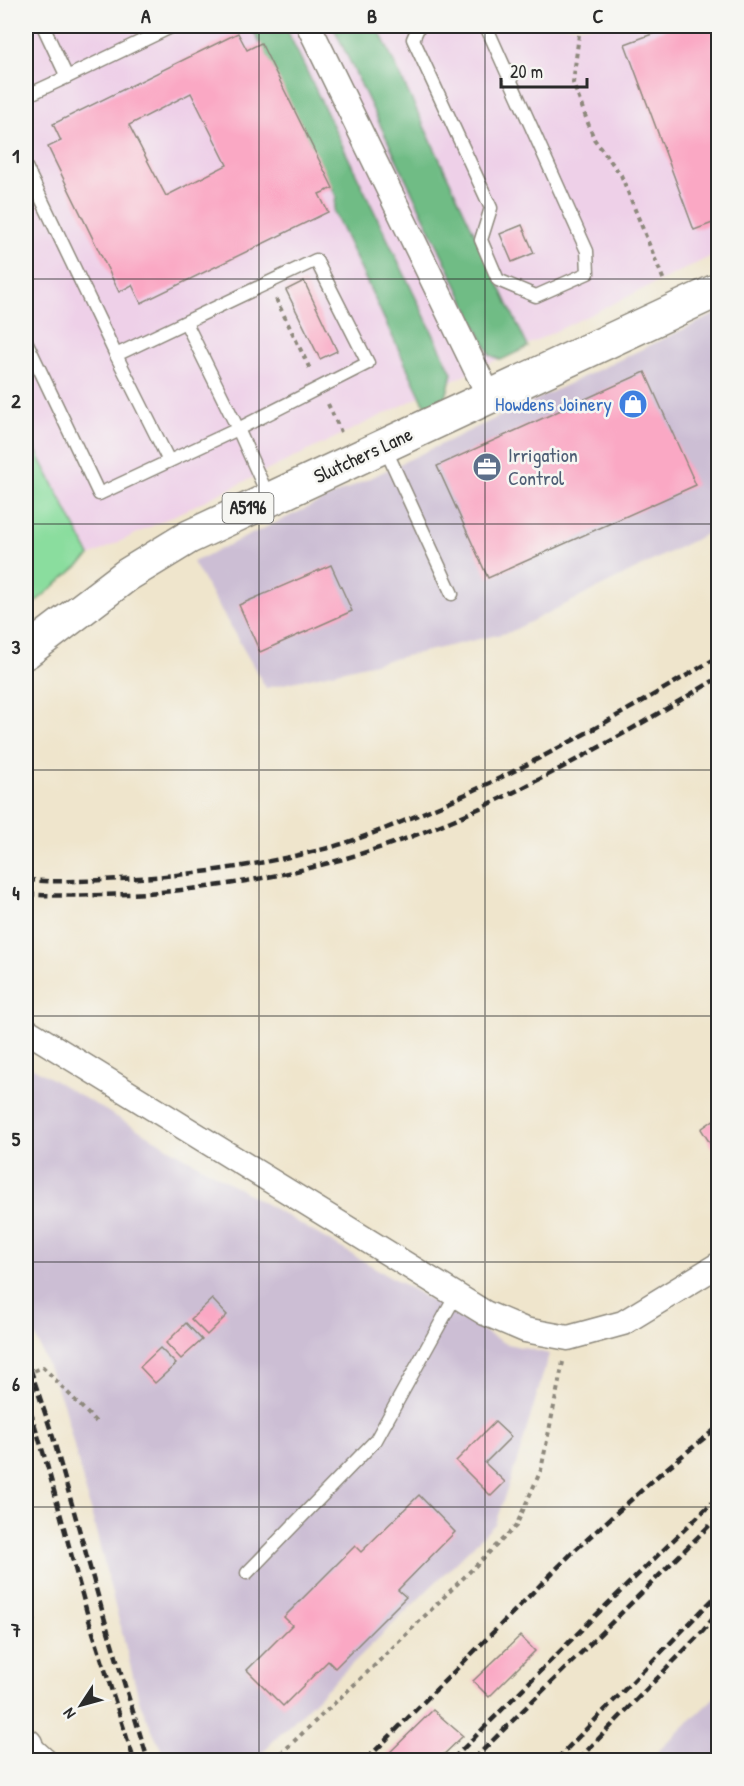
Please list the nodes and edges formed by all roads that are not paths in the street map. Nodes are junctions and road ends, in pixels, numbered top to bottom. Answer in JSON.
{"nodes":[{"id":1,"x":43,"y":26,"type":"edge"},
{"id":2,"x":173,"y":26,"type":"edge"},
{"id":3,"x":309,"y":26,"type":"edge"},
{"id":4,"x":418,"y":26,"type":"edge"},
{"id":5,"x":486,"y":26,"type":"edge"},
{"id":6,"x":68,"y":77,"type":"junction"},
{"id":7,"x":26,"y":96,"type":"edge"},
{"id":8,"x":26,"y":167,"type":"edge"},
{"id":9,"x":718,"y":290,"type":"edge"},
{"id":10,"x":186,"y":323,"type":"junction"},
{"id":11,"x":26,"y":341,"type":"edge"},
{"id":12,"x":116,"y":356,"type":"junction"},
{"id":13,"x":489,"y":396,"type":"junction"},
{"id":14,"x":238,"y":429,"type":"junction"},
{"id":15,"x":384,"y":446,"type":"junction"},
{"id":16,"x":169,"y":460,"type":"junction"},
{"id":17,"x":269,"y":498,"type":"junction"},
{"id":18,"x":452,"y":594,"type":"dead end"},
{"id":19,"x":26,"y":652,"type":"edge"},
{"id":20,"x":26,"y":1030,"type":"edge"},
{"id":21,"x":718,"y":1265,"type":"edge"},
{"id":22,"x":456,"y":1295,"type":"junction"},
{"id":23,"x":247,"y":1573,"type":"dead end"},
{"id":24,"x":26,"y":1736,"type":"edge"},
{"id":25,"x":26,"y":1745,"type":"edge"},
{"id":26,"x":28,"y":1761,"type":"edge"},
{"id":27,"x":53,"y":1761,"type":"edge"}],
"edges":[{"from":1,"to":6,"type":"lane"},
{"from":2,"to":6,"type":"lane"},
{"from":3,"to":13,"type":"street"},
{"from":4,"to":5,"type":"lane"},
{"from":6,"to":7,"type":"lane"},
{"from":8,"to":12,"type":"lane"},
{"from":9,"to":13,"type":"highway","name":"Slutchers Lane","number":"A5196"},
{"from":10,"to":12,"type":"lane"},
{"from":10,"to":14,"type":"lane"},
{"from":10,"to":14,"type":"lane"},
{"from":11,"to":16,"type":"lane"},
{"from":12,"to":16,"type":"lane"},
{"from":13,"to":15,"type":"highway","name":"Slutchers Lane","number":"A5196"},
{"from":14,"to":16,"type":"lane"},
{"from":14,"to":17,"type":"lane"},
{"from":15,"to":17,"type":"highway","name":"Slutchers Lane","number":"A5196"},
{"from":15,"to":18,"type":"lane"},
{"from":17,"to":19,"type":"highway","name":"Slutchers Lane","number":"A5196"},
{"from":20,"to":22,"type":"street"},
{"from":21,"to":22,"type":"street"},
{"from":22,"to":23,"type":"lane"},
{"from":24,"to":27,"type":"lane"},
{"from":25,"to":26,"type":"highway"}]}
